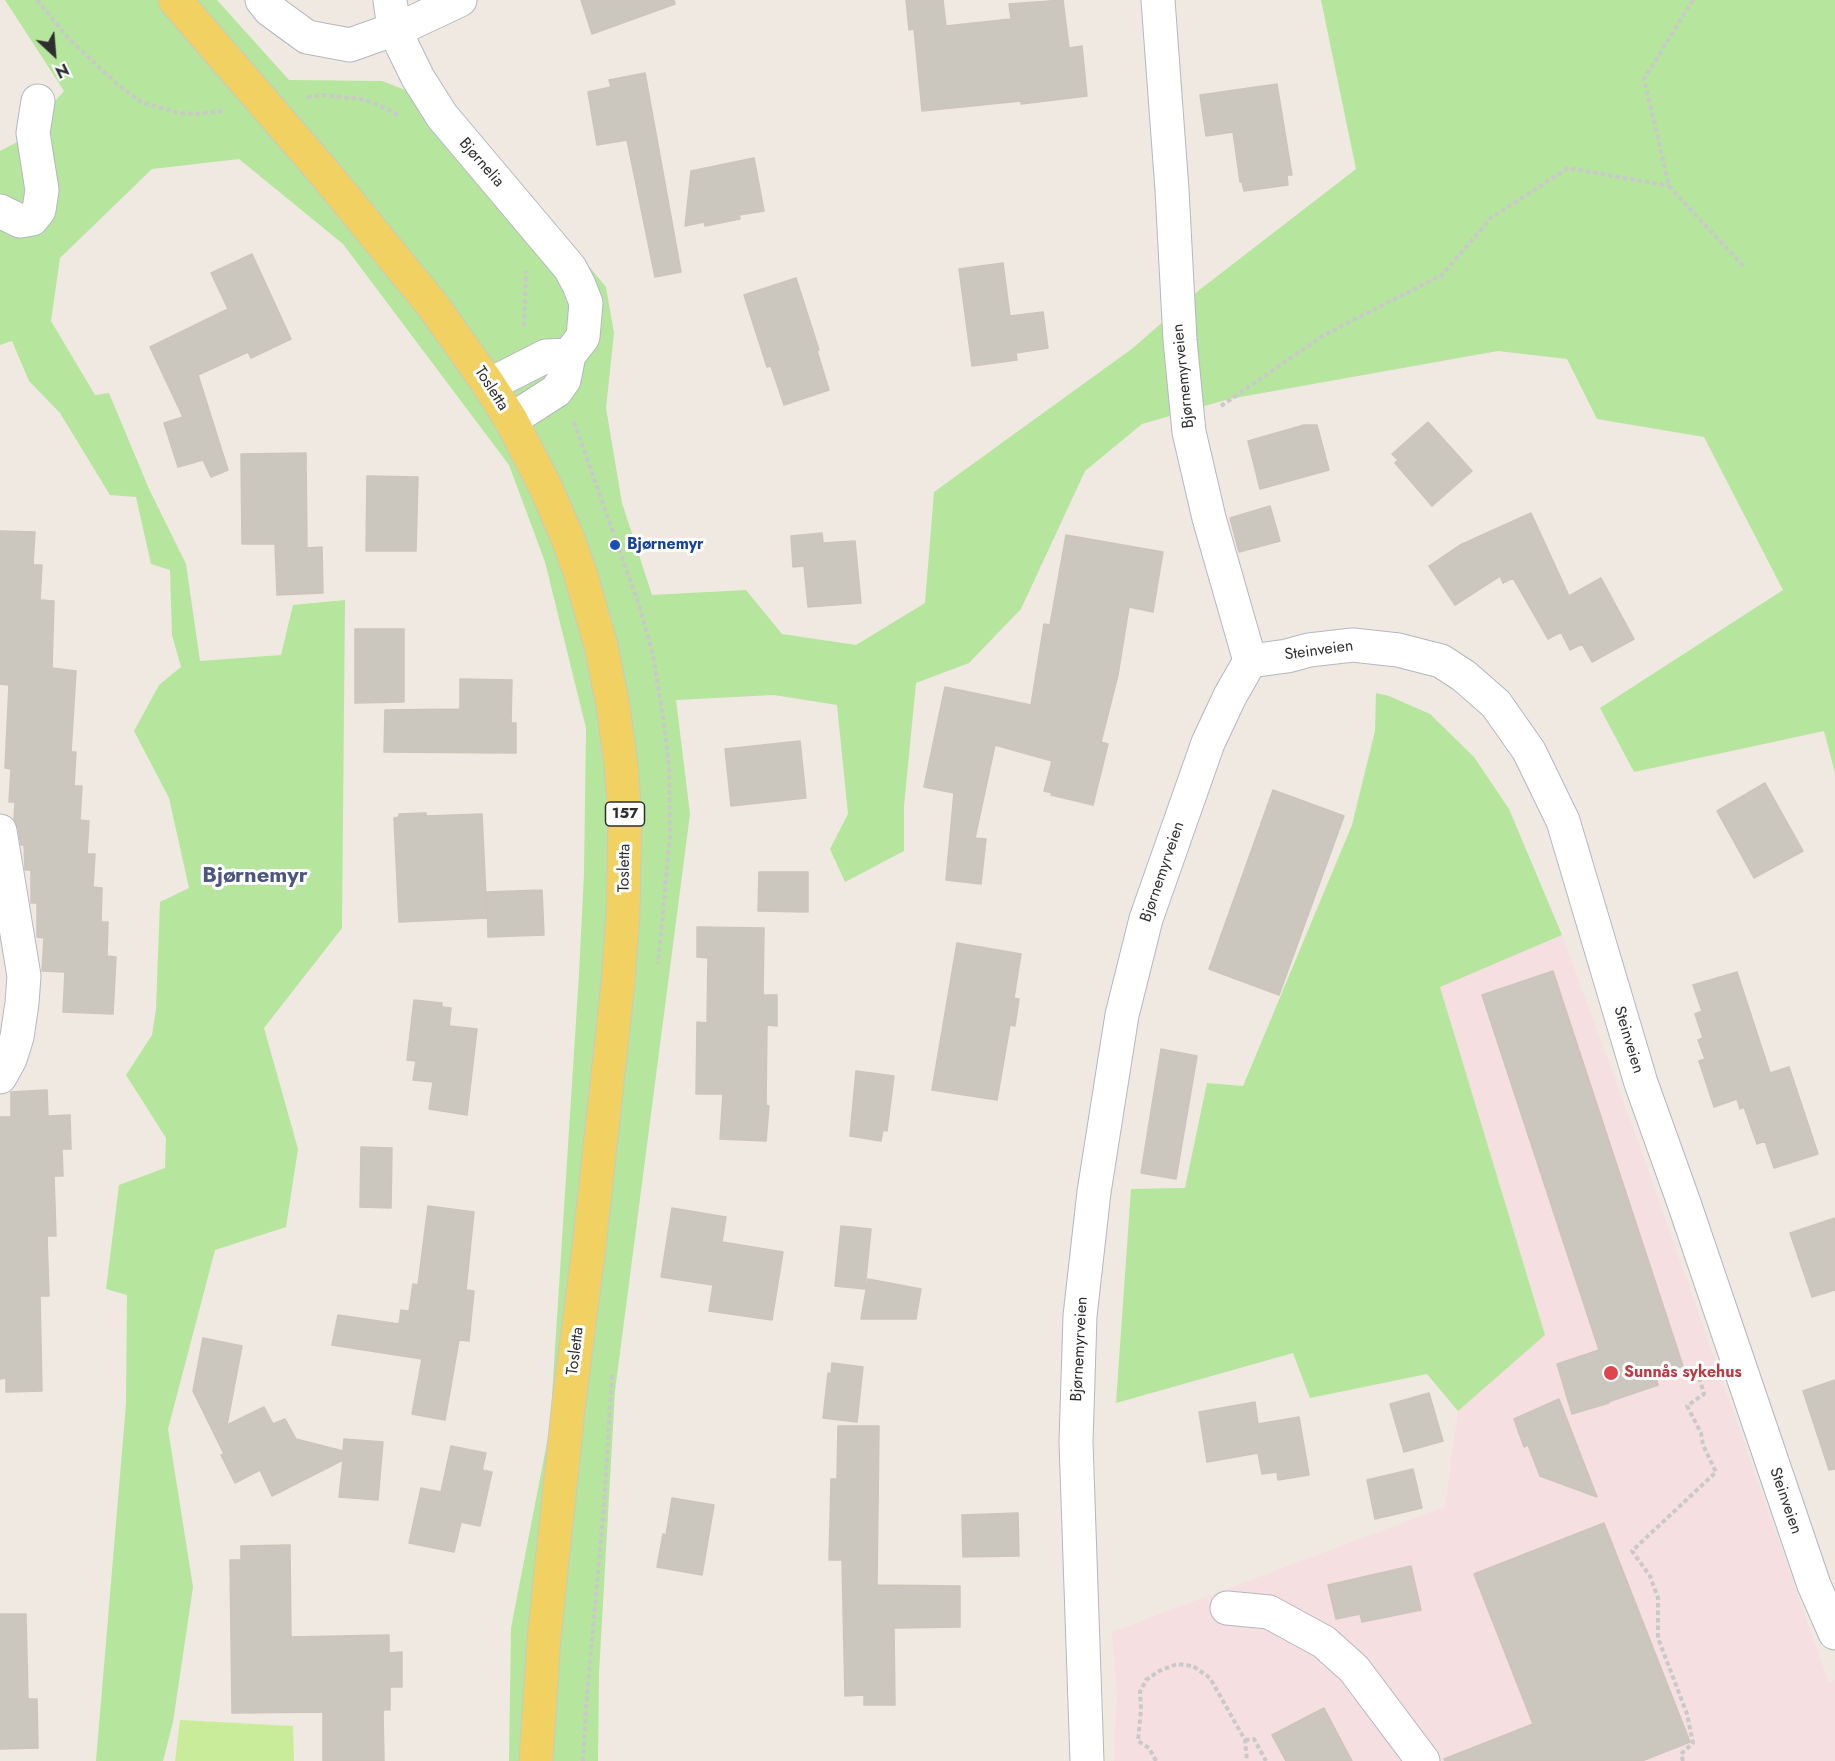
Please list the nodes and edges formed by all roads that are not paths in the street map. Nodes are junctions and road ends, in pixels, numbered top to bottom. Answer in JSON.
{"nodes":[{"id":1,"x":175,"y":0,"type":"edge"},
{"id":2,"x":262,"y":0,"type":"edge"},
{"id":3,"x":460,"y":0,"type":"edge"},
{"id":4,"x":1158,"y":0,"type":"edge"},
{"id":5,"x":392,"y":15,"type":"edge"},
{"id":6,"x":38,"y":101,"type":"dead end"},
{"id":7,"x":0,"y":210,"type":"edge"},
{"id":8,"x":569,"y":355,"type":"junction"},
{"id":9,"x":489,"y":385,"type":"junction"},
{"id":10,"x":511,"y":420,"type":"junction"},
{"id":11,"x":1250,"y":661,"type":"junction"},
{"id":12,"x":0,"y":831,"type":"edge"},
{"id":13,"x":5,"y":893,"type":"edge"},
{"id":14,"x":0,"y":1077,"type":"edge"},
{"id":15,"x":1227,"y":1608,"type":"dead end"},
{"id":16,"x":1835,"y":1633,"type":"edge"},
{"id":17,"x":536,"y":1761,"type":"edge"},
{"id":18,"x":1087,"y":1761,"type":"edge"},
{"id":19,"x":1423,"y":1761,"type":"edge"}],
"edges":[{"from":1,"to":9,"type":"main road","name":"Tosletta","number":"157"},
{"from":2,"to":5,"type":"street"},
{"from":3,"to":5,"type":"street"},
{"from":4,"to":11,"type":"street","name":"Bjørnemyrveien"},
{"from":5,"to":8,"type":"street","name":"Bjørnelia"},
{"from":6,"to":7,"type":"street"},
{"from":8,"to":9,"type":"street"},
{"from":8,"to":10,"type":"street","name":"Bjørnelia"},
{"from":9,"to":10,"type":"main road","name":"Tosletta","number":"157"},
{"from":10,"to":17,"type":"main road","name":"Tosletta","number":"157"},
{"from":11,"to":16,"type":"street","name":"Steinveien"},
{"from":11,"to":18,"type":"street","name":"Bjørnemyrveien"},
{"from":12,"to":13,"type":"street"},
{"from":13,"to":14,"type":"street"},
{"from":15,"to":19,"type":"street"}]}
